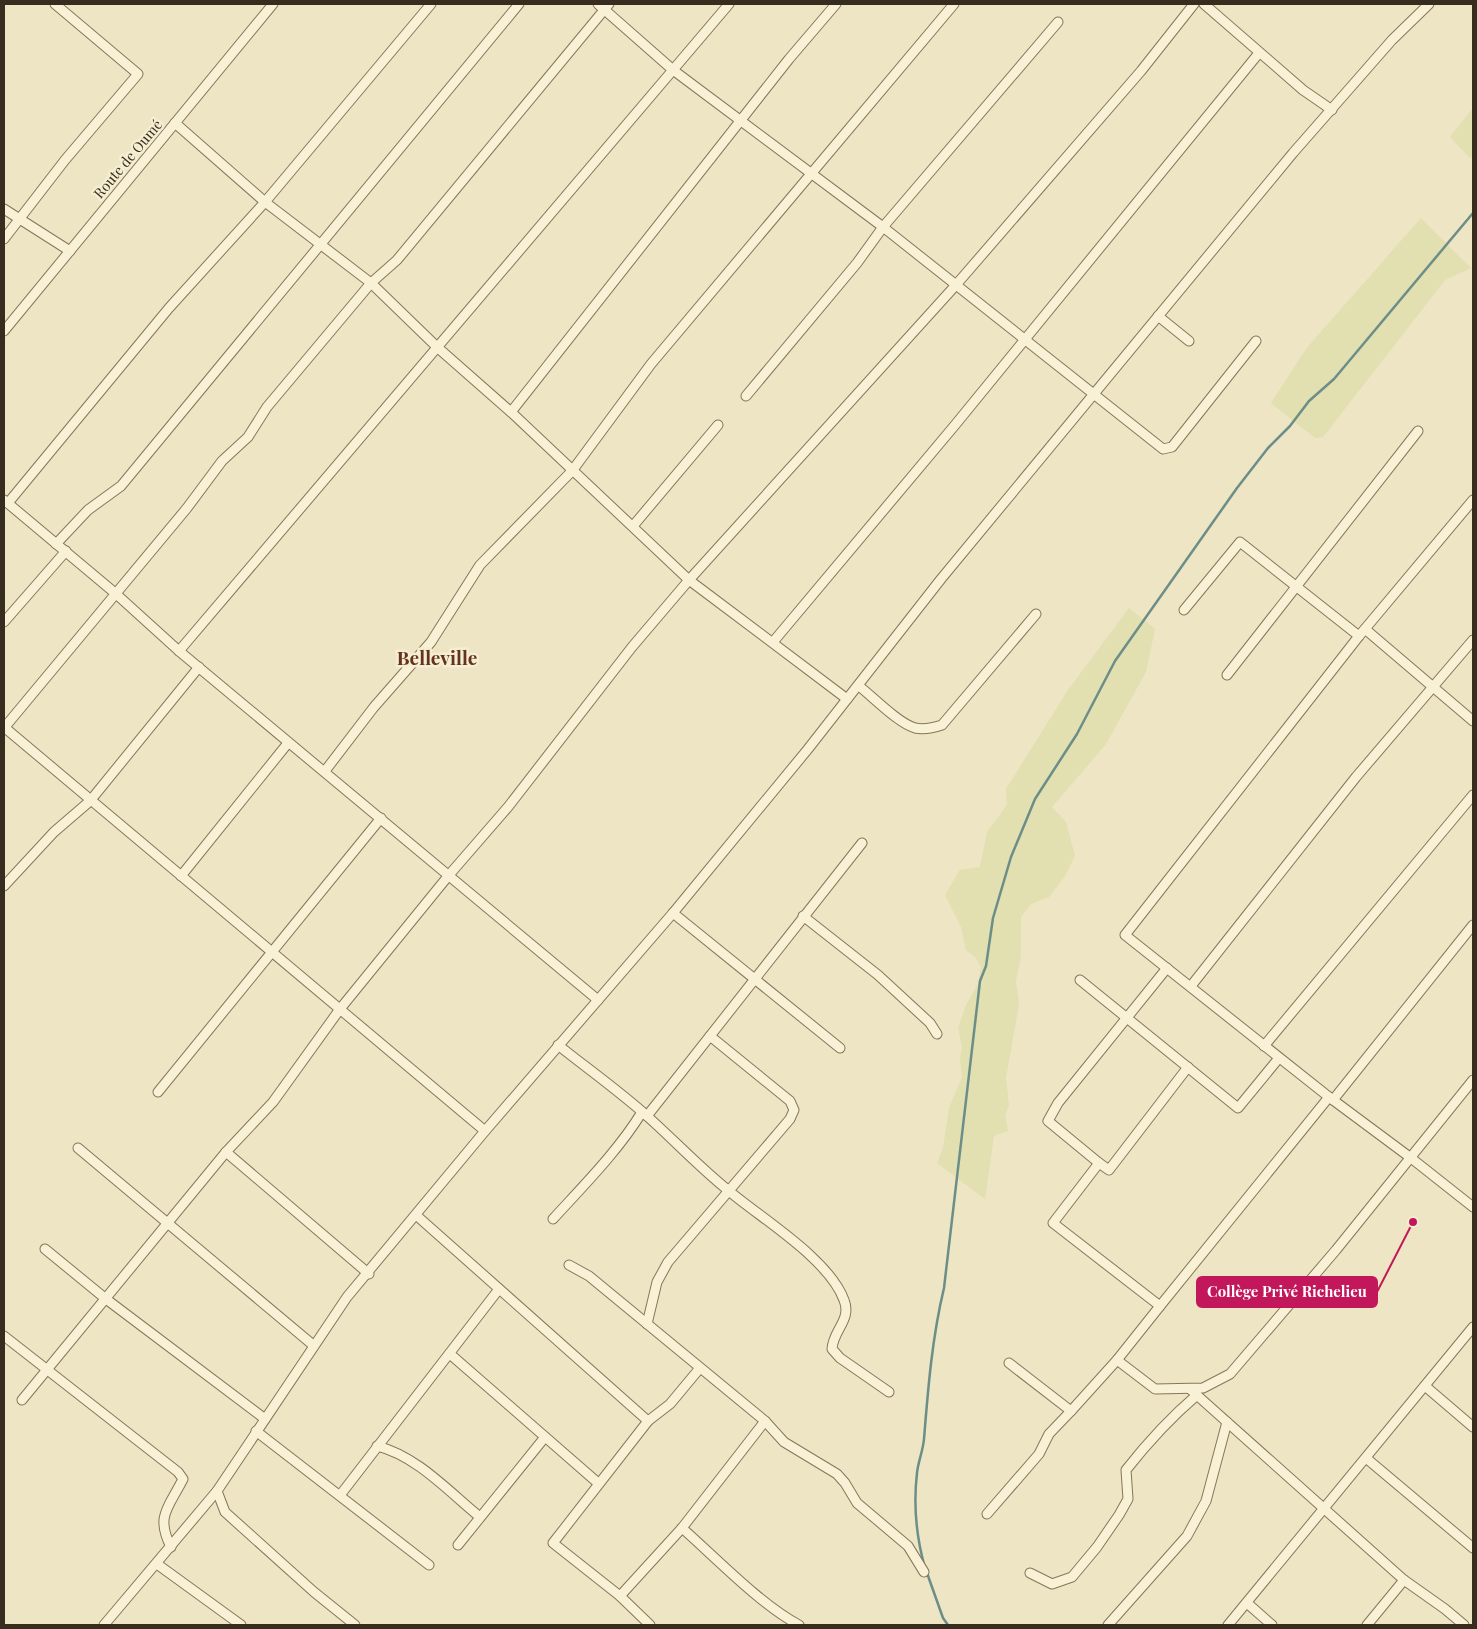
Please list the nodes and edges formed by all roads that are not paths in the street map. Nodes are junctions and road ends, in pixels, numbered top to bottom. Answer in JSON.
{"nodes":[{"id":1,"x":54,"y":4,"type":"edge"},
{"id":2,"x":274,"y":4,"type":"edge"},
{"id":3,"x":432,"y":4,"type":"edge"},
{"id":4,"x":519,"y":4,"type":"edge"},
{"id":5,"x":729,"y":4,"type":"edge"},
{"id":6,"x":836,"y":4,"type":"edge"},
{"id":7,"x":954,"y":4,"type":"edge"},
{"id":8,"x":1194,"y":4,"type":"edge"},
{"id":9,"x":1204,"y":4,"type":"edge"},
{"id":10,"x":1429,"y":4,"type":"edge"},
{"id":11,"x":604,"y":6,"type":"edge"},
{"id":12,"x":1058,"y":22,"type":"dead end"},
{"id":13,"x":1259,"y":53,"type":"junction"},
{"id":14,"x":673,"y":70,"type":"junction"},
{"id":15,"x":1332,"y":110,"type":"junction"},
{"id":16,"x":740,"y":122,"type":"junction"},
{"id":17,"x":175,"y":123,"type":"junction"},
{"id":18,"x":809,"y":173,"type":"junction"},
{"id":19,"x":265,"y":202,"type":"junction"},
{"id":20,"x":4,"y":210,"type":"edge"},
{"id":21,"x":19,"y":221,"type":"junction"},
{"id":22,"x":883,"y":227,"type":"junction"},
{"id":23,"x":4,"y":240,"type":"edge"},
{"id":24,"x":322,"y":244,"type":"junction"},
{"id":25,"x":70,"y":251,"type":"junction"},
{"id":26,"x":371,"y":283,"type":"junction"},
{"id":27,"x":955,"y":286,"type":"junction"},
{"id":28,"x":1158,"y":316,"type":"junction"},
{"id":29,"x":4,"y":331,"type":"edge"},
{"id":30,"x":1024,"y":338,"type":"junction"},
{"id":31,"x":1189,"y":341,"type":"dead end"},
{"id":32,"x":1256,"y":342,"type":"dead end"},
{"id":33,"x":437,"y":347,"type":"junction"},
{"id":34,"x":1095,"y":394,"type":"junction"},
{"id":35,"x":746,"y":396,"type":"dead end"},
{"id":36,"x":511,"y":412,"type":"junction"},
{"id":37,"x":718,"y":425,"type":"dead end"},
{"id":38,"x":1418,"y":431,"type":"dead end"},
{"id":39,"x":572,"y":471,"type":"junction"},
{"id":40,"x":1473,"y":500,"type":"edge"},
{"id":41,"x":6,"y":501,"type":"edge"},
{"id":42,"x":633,"y":526,"type":"junction"},
{"id":43,"x":56,"y":544,"type":"junction"},
{"id":44,"x":66,"y":551,"type":"junction"},
{"id":45,"x":689,"y":580,"type":"junction"},
{"id":46,"x":1297,"y":586,"type":"junction"},
{"id":47,"x":115,"y":593,"type":"junction"},
{"id":48,"x":1184,"y":610,"type":"dead end"},
{"id":49,"x":1036,"y":614,"type":"dead end"},
{"id":50,"x":4,"y":622,"type":"edge"},
{"id":51,"x":1365,"y":629,"type":"junction"},
{"id":52,"x":1359,"y":636,"type":"junction"},
{"id":53,"x":1473,"y":640,"type":"edge"},
{"id":54,"x":773,"y":642,"type":"junction"},
{"id":55,"x":179,"y":651,"type":"junction"},
{"id":56,"x":199,"y":667,"type":"junction"},
{"id":57,"x":1226,"y":675,"type":"dead end"},
{"id":58,"x":858,"y":686,"type":"junction"},
{"id":59,"x":1432,"y":688,"type":"junction"},
{"id":60,"x":847,"y":699,"type":"junction"},
{"id":61,"x":1473,"y":721,"type":"edge"},
{"id":62,"x":4,"y":727,"type":"edge"},
{"id":63,"x":288,"y":743,"type":"junction"},
{"id":64,"x":325,"y":771,"type":"junction"},
{"id":65,"x":1473,"y":795,"type":"edge"},
{"id":66,"x":90,"y":801,"type":"junction"},
{"id":67,"x":381,"y":818,"type":"junction"},
{"id":68,"x":862,"y":843,"type":"dead end"},
{"id":69,"x":449,"y":875,"type":"junction"},
{"id":70,"x":182,"y":876,"type":"junction"},
{"id":71,"x":4,"y":886,"type":"edge"},
{"id":72,"x":673,"y":913,"type":"junction"},
{"id":73,"x":803,"y":916,"type":"junction"},
{"id":74,"x":1473,"y":925,"type":"edge"},
{"id":75,"x":272,"y":953,"type":"junction"},
{"id":76,"x":1167,"y":968,"type":"junction"},
{"id":77,"x":754,"y":979,"type":"junction"},
{"id":78,"x":1080,"y":980,"type":"dead end"},
{"id":79,"x":1191,"y":986,"type":"junction"},
{"id":80,"x":598,"y":1000,"type":"junction"},
{"id":81,"x":340,"y":1009,"type":"junction"},
{"id":82,"x":1127,"y":1018,"type":"junction"},
{"id":83,"x":937,"y":1034,"type":"dead end"},
{"id":84,"x":710,"y":1036,"type":"junction"},
{"id":85,"x":558,"y":1045,"type":"junction"},
{"id":86,"x":1264,"y":1046,"type":"junction"},
{"id":87,"x":840,"y":1048,"type":"dead end"},
{"id":88,"x":1279,"y":1058,"type":"junction"},
{"id":89,"x":1188,"y":1067,"type":"junction"},
{"id":90,"x":1473,"y":1080,"type":"edge"},
{"id":91,"x":158,"y":1092,"type":"dead end"},
{"id":92,"x":1331,"y":1099,"type":"junction"},
{"id":93,"x":644,"y":1114,"type":"junction"},
{"id":94,"x":485,"y":1131,"type":"junction"},
{"id":95,"x":78,"y":1148,"type":"dead end"},
{"id":96,"x":226,"y":1152,"type":"junction"},
{"id":97,"x":1411,"y":1158,"type":"junction"},
{"id":98,"x":1099,"y":1163,"type":"junction"},
{"id":99,"x":728,"y":1191,"type":"junction"},
{"id":100,"x":1473,"y":1207,"type":"edge"},
{"id":101,"x":416,"y":1215,"type":"junction"},
{"id":102,"x":554,"y":1219,"type":"dead end"},
{"id":103,"x":169,"y":1223,"type":"junction"},
{"id":104,"x":45,"y":1248,"type":"dead end"},
{"id":105,"x":569,"y":1265,"type":"dead end"},
{"id":106,"x":369,"y":1274,"type":"junction"},
{"id":107,"x":499,"y":1289,"type":"junction"},
{"id":108,"x":106,"y":1299,"type":"junction"},
{"id":109,"x":1160,"y":1306,"type":"junction"},
{"id":110,"x":647,"y":1324,"type":"junction"},
{"id":111,"x":1473,"y":1326,"type":"edge"},
{"id":112,"x":4,"y":1336,"type":"edge"},
{"id":113,"x":313,"y":1345,"type":"junction"},
{"id":114,"x":450,"y":1354,"type":"junction"},
{"id":115,"x":1117,"y":1360,"type":"junction"},
{"id":116,"x":1009,"y":1363,"type":"dead end"},
{"id":117,"x":700,"y":1368,"type":"junction"},
{"id":118,"x":48,"y":1369,"type":"junction"},
{"id":119,"x":1425,"y":1386,"type":"junction"},
{"id":120,"x":1190,"y":1389,"type":"junction"},
{"id":121,"x":888,"y":1392,"type":"dead end"},
{"id":122,"x":1197,"y":1396,"type":"junction"},
{"id":123,"x":22,"y":1400,"type":"dead end"},
{"id":124,"x":1071,"y":1411,"type":"junction"},
{"id":125,"x":265,"y":1419,"type":"junction"},
{"id":126,"x":648,"y":1421,"type":"junction"},
{"id":127,"x":765,"y":1421,"type":"junction"},
{"id":128,"x":1227,"y":1422,"type":"junction"},
{"id":129,"x":1473,"y":1427,"type":"edge"},
{"id":130,"x":256,"y":1431,"type":"junction"},
{"id":131,"x":545,"y":1437,"type":"junction"},
{"id":132,"x":377,"y":1446,"type":"junction"},
{"id":133,"x":1366,"y":1458,"type":"junction"},
{"id":134,"x":598,"y":1483,"type":"junction"},
{"id":135,"x":217,"y":1492,"type":"junction"},
{"id":136,"x":341,"y":1494,"type":"junction"},
{"id":137,"x":1325,"y":1508,"type":"junction"},
{"id":138,"x":987,"y":1514,"type":"dead end"},
{"id":139,"x":480,"y":1517,"type":"junction"},
{"id":140,"x":682,"y":1528,"type":"junction"},
{"id":141,"x":458,"y":1545,"type":"dead end"},
{"id":142,"x":171,"y":1547,"type":"junction"},
{"id":143,"x":1473,"y":1548,"type":"edge"},
{"id":144,"x":157,"y":1564,"type":"junction"},
{"id":145,"x":430,"y":1565,"type":"dead end"},
{"id":146,"x":924,"y":1572,"type":"dead end"},
{"id":147,"x":1030,"y":1573,"type":"dead end"},
{"id":148,"x":1404,"y":1580,"type":"junction"},
{"id":149,"x":620,"y":1596,"type":"junction"},
{"id":150,"x":1247,"y":1603,"type":"junction"},
{"id":151,"x":104,"y":1625,"type":"edge"},
{"id":152,"x":241,"y":1625,"type":"edge"},
{"id":153,"x":355,"y":1625,"type":"edge"},
{"id":154,"x":650,"y":1625,"type":"edge"},
{"id":155,"x":800,"y":1625,"type":"edge"},
{"id":156,"x":1108,"y":1625,"type":"edge"},
{"id":157,"x":1228,"y":1625,"type":"edge"},
{"id":158,"x":1272,"y":1625,"type":"edge"},
{"id":159,"x":1367,"y":1625,"type":"edge"},
{"id":160,"x":1464,"y":1625,"type":"edge"}],
"edges":[{"from":1,"to":21,"type":"street"},
{"from":2,"to":17,"type":"street","name":"Route de Oumé"},
{"from":3,"to":19,"type":"street"},
{"from":4,"to":24,"type":"street"},
{"from":5,"to":14,"type":"street"},
{"from":6,"to":16,"type":"street"},
{"from":7,"to":18,"type":"street"},
{"from":8,"to":27,"type":"street"},
{"from":9,"to":13,"type":"street"},
{"from":10,"to":15,"type":"street"},
{"from":11,"to":14,"type":"street"},
{"from":11,"to":26,"type":"street"},
{"from":12,"to":22,"type":"street"},
{"from":13,"to":15,"type":"street"},
{"from":13,"to":30,"type":"street"},
{"from":14,"to":16,"type":"street"},
{"from":14,"to":33,"type":"street"},
{"from":15,"to":28,"type":"street"},
{"from":16,"to":18,"type":"street"},
{"from":16,"to":36,"type":"street"},
{"from":17,"to":19,"type":"street"},
{"from":17,"to":25,"type":"street","name":"Route de Oumé"},
{"from":18,"to":22,"type":"street"},
{"from":18,"to":39,"type":"street"},
{"from":19,"to":24,"type":"street"},
{"from":19,"to":41,"type":"street"},
{"from":20,"to":21,"type":"street"},
{"from":21,"to":23,"type":"street"},
{"from":21,"to":25,"type":"street"},
{"from":22,"to":27,"type":"street"},
{"from":22,"to":35,"type":"street"},
{"from":24,"to":26,"type":"street"},
{"from":24,"to":43,"type":"street"},
{"from":25,"to":29,"type":"street","name":"Route de Oumé"},
{"from":26,"to":33,"type":"street"},
{"from":26,"to":47,"type":"street"},
{"from":27,"to":30,"type":"street"},
{"from":27,"to":45,"type":"street"},
{"from":28,"to":31,"type":"street"},
{"from":28,"to":34,"type":"street"},
{"from":30,"to":34,"type":"street"},
{"from":30,"to":54,"type":"street"},
{"from":32,"to":34,"type":"street"},
{"from":33,"to":36,"type":"street"},
{"from":33,"to":55,"type":"street"},
{"from":34,"to":58,"type":"street"},
{"from":36,"to":39,"type":"street"},
{"from":37,"to":42,"type":"street"},
{"from":38,"to":46,"type":"street"},
{"from":39,"to":42,"type":"street"},
{"from":39,"to":64,"type":"street"},
{"from":40,"to":51,"type":"street"},
{"from":41,"to":43,"type":"street"},
{"from":42,"to":45,"type":"street"},
{"from":43,"to":44,"type":"street"},
{"from":44,"to":47,"type":"street"},
{"from":44,"to":50,"type":"street"},
{"from":45,"to":54,"type":"street"},
{"from":45,"to":69,"type":"street"},
{"from":46,"to":48,"type":"street"},
{"from":46,"to":52,"type":"street"},
{"from":46,"to":57,"type":"street"},
{"from":47,"to":55,"type":"street"},
{"from":47,"to":62,"type":"street"},
{"from":49,"to":58,"type":"street"},
{"from":51,"to":52,"type":"street"},
{"from":51,"to":59,"type":"street"},
{"from":52,"to":76,"type":"street"},
{"from":53,"to":59,"type":"street"},
{"from":54,"to":60,"type":"street"},
{"from":55,"to":56,"type":"street"},
{"from":56,"to":63,"type":"street"},
{"from":56,"to":66,"type":"street"},
{"from":58,"to":60,"type":"street"},
{"from":59,"to":61,"type":"street"},
{"from":59,"to":79,"type":"street"},
{"from":60,"to":72,"type":"street"},
{"from":62,"to":66,"type":"street"},
{"from":63,"to":64,"type":"street"},
{"from":63,"to":70,"type":"street"},
{"from":64,"to":67,"type":"street"},
{"from":65,"to":86,"type":"street"},
{"from":66,"to":70,"type":"street"},
{"from":66,"to":71,"type":"street"},
{"from":67,"to":69,"type":"street"},
{"from":67,"to":75,"type":"street"},
{"from":68,"to":73,"type":"street"},
{"from":69,"to":80,"type":"street"},
{"from":69,"to":81,"type":"street"},
{"from":70,"to":75,"type":"street"},
{"from":72,"to":77,"type":"street"},
{"from":72,"to":80,"type":"street"},
{"from":73,"to":77,"type":"street"},
{"from":73,"to":83,"type":"street"},
{"from":74,"to":92,"type":"street"},
{"from":75,"to":81,"type":"street"},
{"from":75,"to":91,"type":"street"},
{"from":76,"to":79,"type":"street"},
{"from":76,"to":82,"type":"street"},
{"from":77,"to":84,"type":"street"},
{"from":77,"to":87,"type":"street"},
{"from":78,"to":82,"type":"street"},
{"from":79,"to":86,"type":"street"},
{"from":80,"to":85,"type":"street"},
{"from":81,"to":94,"type":"street"},
{"from":81,"to":96,"type":"street"},
{"from":82,"to":89,"type":"street"},
{"from":82,"to":98,"type":"street"},
{"from":84,"to":93,"type":"street"},
{"from":84,"to":99,"type":"street"},
{"from":85,"to":93,"type":"street"},
{"from":85,"to":94,"type":"street"},
{"from":86,"to":88,"type":"street"},
{"from":88,"to":89,"type":"street"},
{"from":88,"to":92,"type":"street"},
{"from":89,"to":98,"type":"street"},
{"from":90,"to":97,"type":"street"},
{"from":92,"to":97,"type":"street"},
{"from":92,"to":109,"type":"street"},
{"from":93,"to":99,"type":"street"},
{"from":93,"to":102,"type":"street"},
{"from":94,"to":101,"type":"street"},
{"from":95,"to":103,"type":"street"},
{"from":96,"to":103,"type":"street"},
{"from":96,"to":106,"type":"street"},
{"from":97,"to":100,"type":"street"},
{"from":97,"to":120,"type":"street"},
{"from":98,"to":109,"type":"street"},
{"from":99,"to":110,"type":"street"},
{"from":99,"to":121,"type":"street"},
{"from":101,"to":106,"type":"street"},
{"from":101,"to":107,"type":"street"},
{"from":103,"to":108,"type":"street"},
{"from":103,"to":113,"type":"street"},
{"from":104,"to":108,"type":"street"},
{"from":105,"to":110,"type":"street"},
{"from":106,"to":113,"type":"street"},
{"from":107,"to":114,"type":"street"},
{"from":107,"to":126,"type":"street"},
{"from":108,"to":118,"type":"street"},
{"from":108,"to":125,"type":"street"},
{"from":109,"to":115,"type":"street"},
{"from":110,"to":117,"type":"street"},
{"from":111,"to":119,"type":"street"},
{"from":112,"to":118,"type":"street"},
{"from":113,"to":125,"type":"street"},
{"from":114,"to":131,"type":"street"},
{"from":114,"to":132,"type":"street"},
{"from":115,"to":120,"type":"street"},
{"from":115,"to":124,"type":"street"},
{"from":116,"to":124,"type":"street"},
{"from":117,"to":126,"type":"street"},
{"from":117,"to":127,"type":"street"},
{"from":118,"to":123,"type":"street"},
{"from":118,"to":142,"type":"street"},
{"from":119,"to":129,"type":"street"},
{"from":119,"to":133,"type":"street"},
{"from":120,"to":122,"type":"street"},
{"from":122,"to":128,"type":"street"},
{"from":122,"to":147,"type":"street"},
{"from":124,"to":138,"type":"street"},
{"from":125,"to":130,"type":"street"},
{"from":126,"to":134,"type":"street"},
{"from":127,"to":140,"type":"street"},
{"from":127,"to":146,"type":"street"},
{"from":128,"to":137,"type":"street"},
{"from":128,"to":156,"type":"street"},
{"from":130,"to":135,"type":"street"},
{"from":130,"to":136,"type":"street"},
{"from":131,"to":134,"type":"street"},
{"from":131,"to":139,"type":"street"},
{"from":132,"to":136,"type":"street"},
{"from":132,"to":139,"type":"street"},
{"from":133,"to":137,"type":"street"},
{"from":133,"to":143,"type":"street"},
{"from":134,"to":149,"type":"street"},
{"from":135,"to":142,"type":"street"},
{"from":135,"to":153,"type":"street"},
{"from":136,"to":145,"type":"street"},
{"from":137,"to":148,"type":"street"},
{"from":137,"to":150,"type":"street"},
{"from":139,"to":141,"type":"street"},
{"from":140,"to":149,"type":"street"},
{"from":140,"to":155,"type":"street"},
{"from":142,"to":144,"type":"street"},
{"from":144,"to":151,"type":"street"},
{"from":144,"to":152,"type":"street"},
{"from":148,"to":159,"type":"street"},
{"from":148,"to":160,"type":"street"},
{"from":149,"to":154,"type":"street"},
{"from":150,"to":157,"type":"street"},
{"from":150,"to":158,"type":"street"}]}
